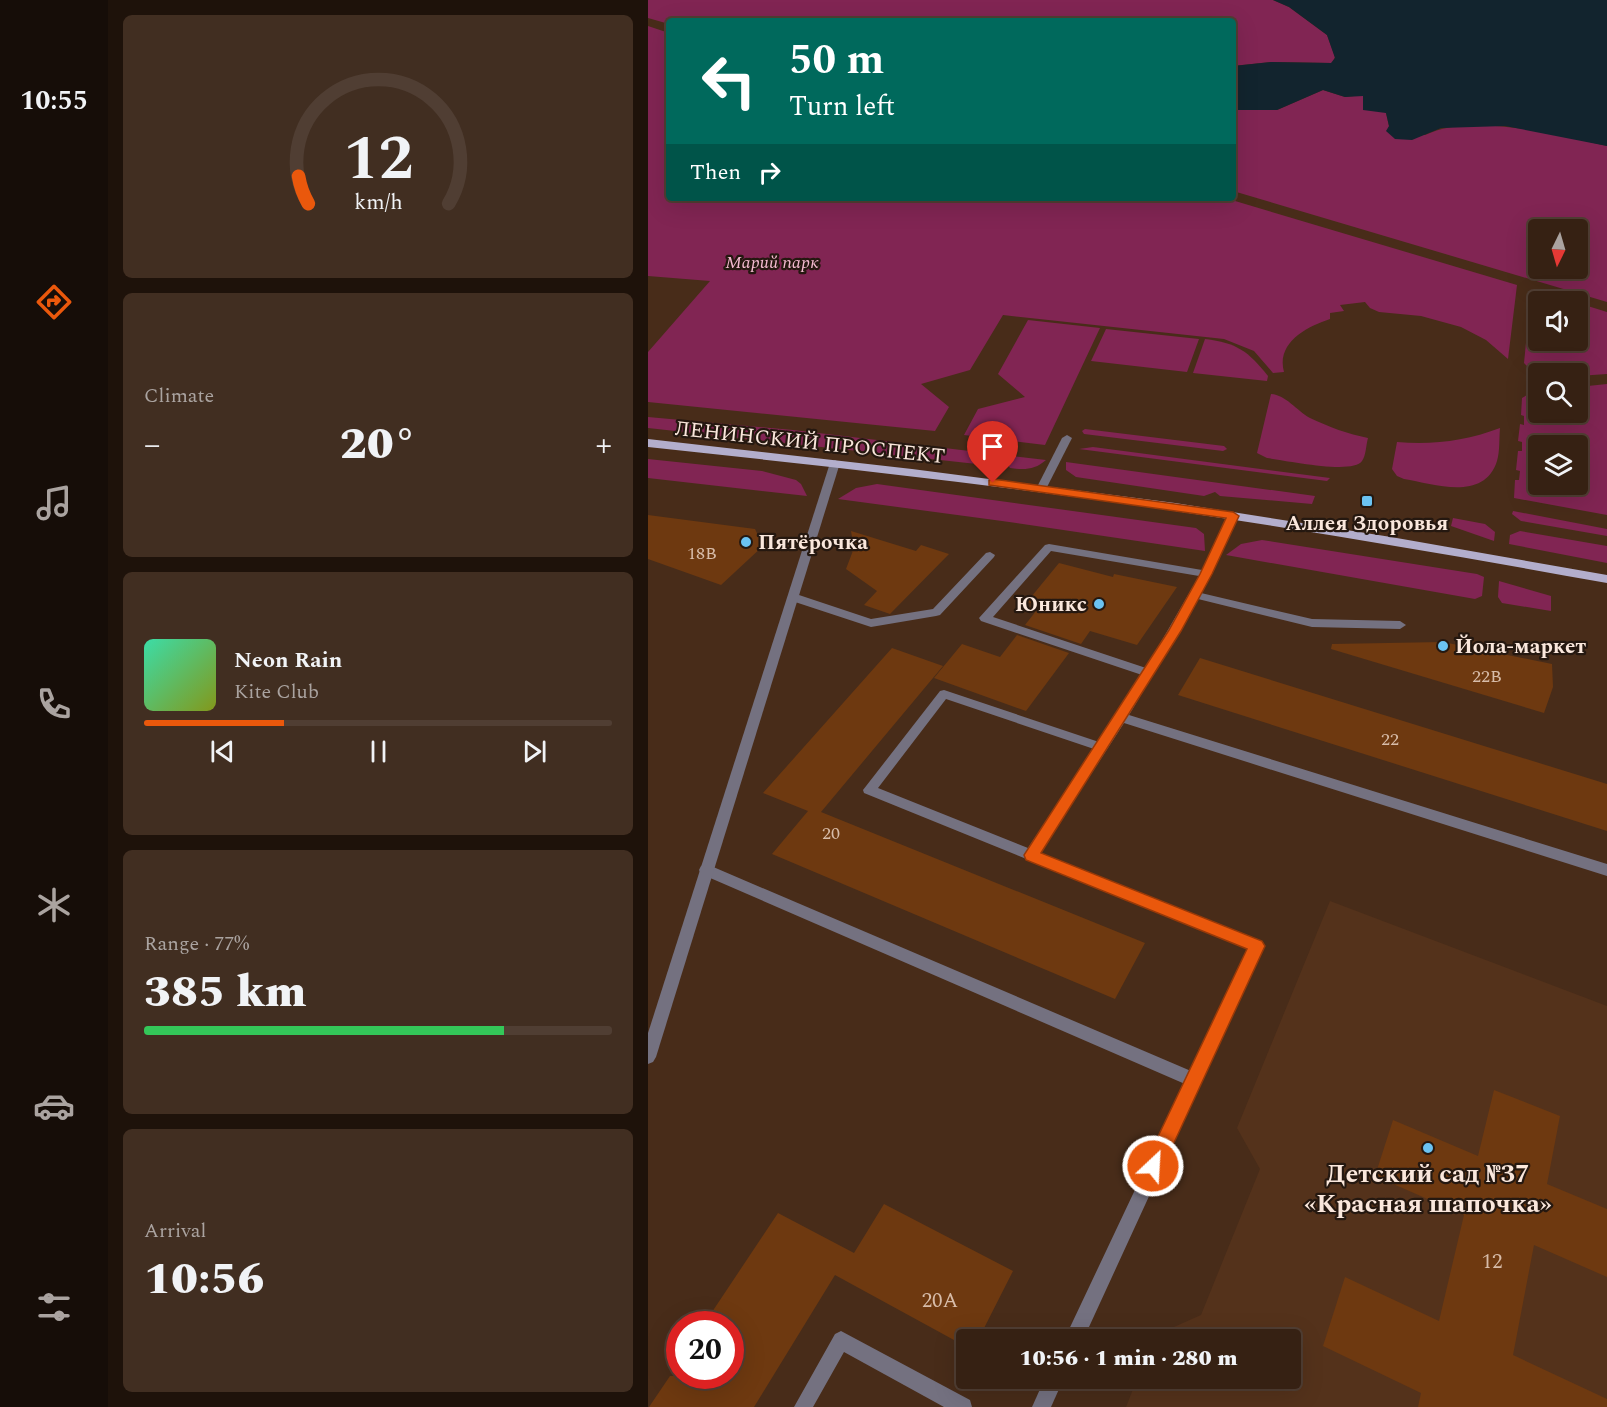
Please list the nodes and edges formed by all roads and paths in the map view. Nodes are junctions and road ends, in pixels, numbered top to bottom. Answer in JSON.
{"nodes":[{"id":1,"x":1067,"y":438,"type":"dead end"},
{"id":2,"x":648,"y":443,"type":"edge"},
{"id":3,"x":835,"y":463,"type":"junction"},
{"id":4,"x":1041,"y":489,"type":"junction"},
{"id":5,"x":1233,"y":516,"type":"junction"},
{"id":6,"x":990,"y":555,"type":"dead end"},
{"id":7,"x":1206,"y":574,"type":"junction"},
{"id":8,"x":1607,"y":579,"type":"edge"},
{"id":9,"x":1195,"y":595,"type":"junction"},
{"id":10,"x":793,"y":597,"type":"junction"},
{"id":11,"x":1400,"y":625,"type":"dead end"},
{"id":12,"x":1148,"y":673,"type":"junction"},
{"id":13,"x":1120,"y":717,"type":"junction"},
{"id":14,"x":1101,"y":747,"type":"junction"},
{"id":15,"x":1031,"y":855,"type":"junction"},
{"id":16,"x":706,"y":870,"type":"junction"},
{"id":17,"x":1607,"y":870,"type":"edge"},
{"id":18,"x":648,"y":1057,"type":"edge"},
{"id":19,"x":1193,"y":1080,"type":"junction"},
{"id":20,"x":1078,"y":1329,"type":"edge"},
{"id":21,"x":1049,"y":1389,"type":"edge"},
{"id":22,"x":803,"y":1407,"type":"edge"},
{"id":23,"x":963,"y":1407,"type":"edge"},
{"id":24,"x":1041,"y":1407,"type":"edge"}],
"edges":[{"from":1,"to":4,"type":"street"},
{"from":2,"to":3,"type":"main road","name":"ЛЕНИНСКИЙ ПРОСПЕКТ"},
{"from":3,"to":4,"type":"main road","name":"ЛЕНИНСКИЙ ПРОСПЕКТ"},
{"from":3,"to":10,"type":"street"},
{"from":4,"to":5,"type":"main road","name":"ЛЕНИНСКИЙ ПРОСПЕКТ"},
{"from":5,"to":7,"type":"street"},
{"from":5,"to":8,"type":"main road","name":"ЛЕНИНСКИЙ ПРОСПЕКТ"},
{"from":6,"to":10,"type":"street"},
{"from":7,"to":9,"type":"street"},
{"from":7,"to":12,"type":"street"},
{"from":9,"to":11,"type":"street"},
{"from":9,"to":12,"type":"street"},
{"from":10,"to":16,"type":"street"},
{"from":12,"to":13,"type":"street"},
{"from":13,"to":14,"type":"street"},
{"from":13,"to":17,"type":"street"},
{"from":14,"to":15,"type":"street"},
{"from":14,"to":15,"type":"street"},
{"from":15,"to":19,"type":"street"},
{"from":16,"to":18,"type":"street"},
{"from":16,"to":19,"type":"street"},
{"from":19,"to":20,"type":"street"},
{"from":21,"to":24,"type":"street"},
{"from":22,"to":23,"type":"street"}]}
